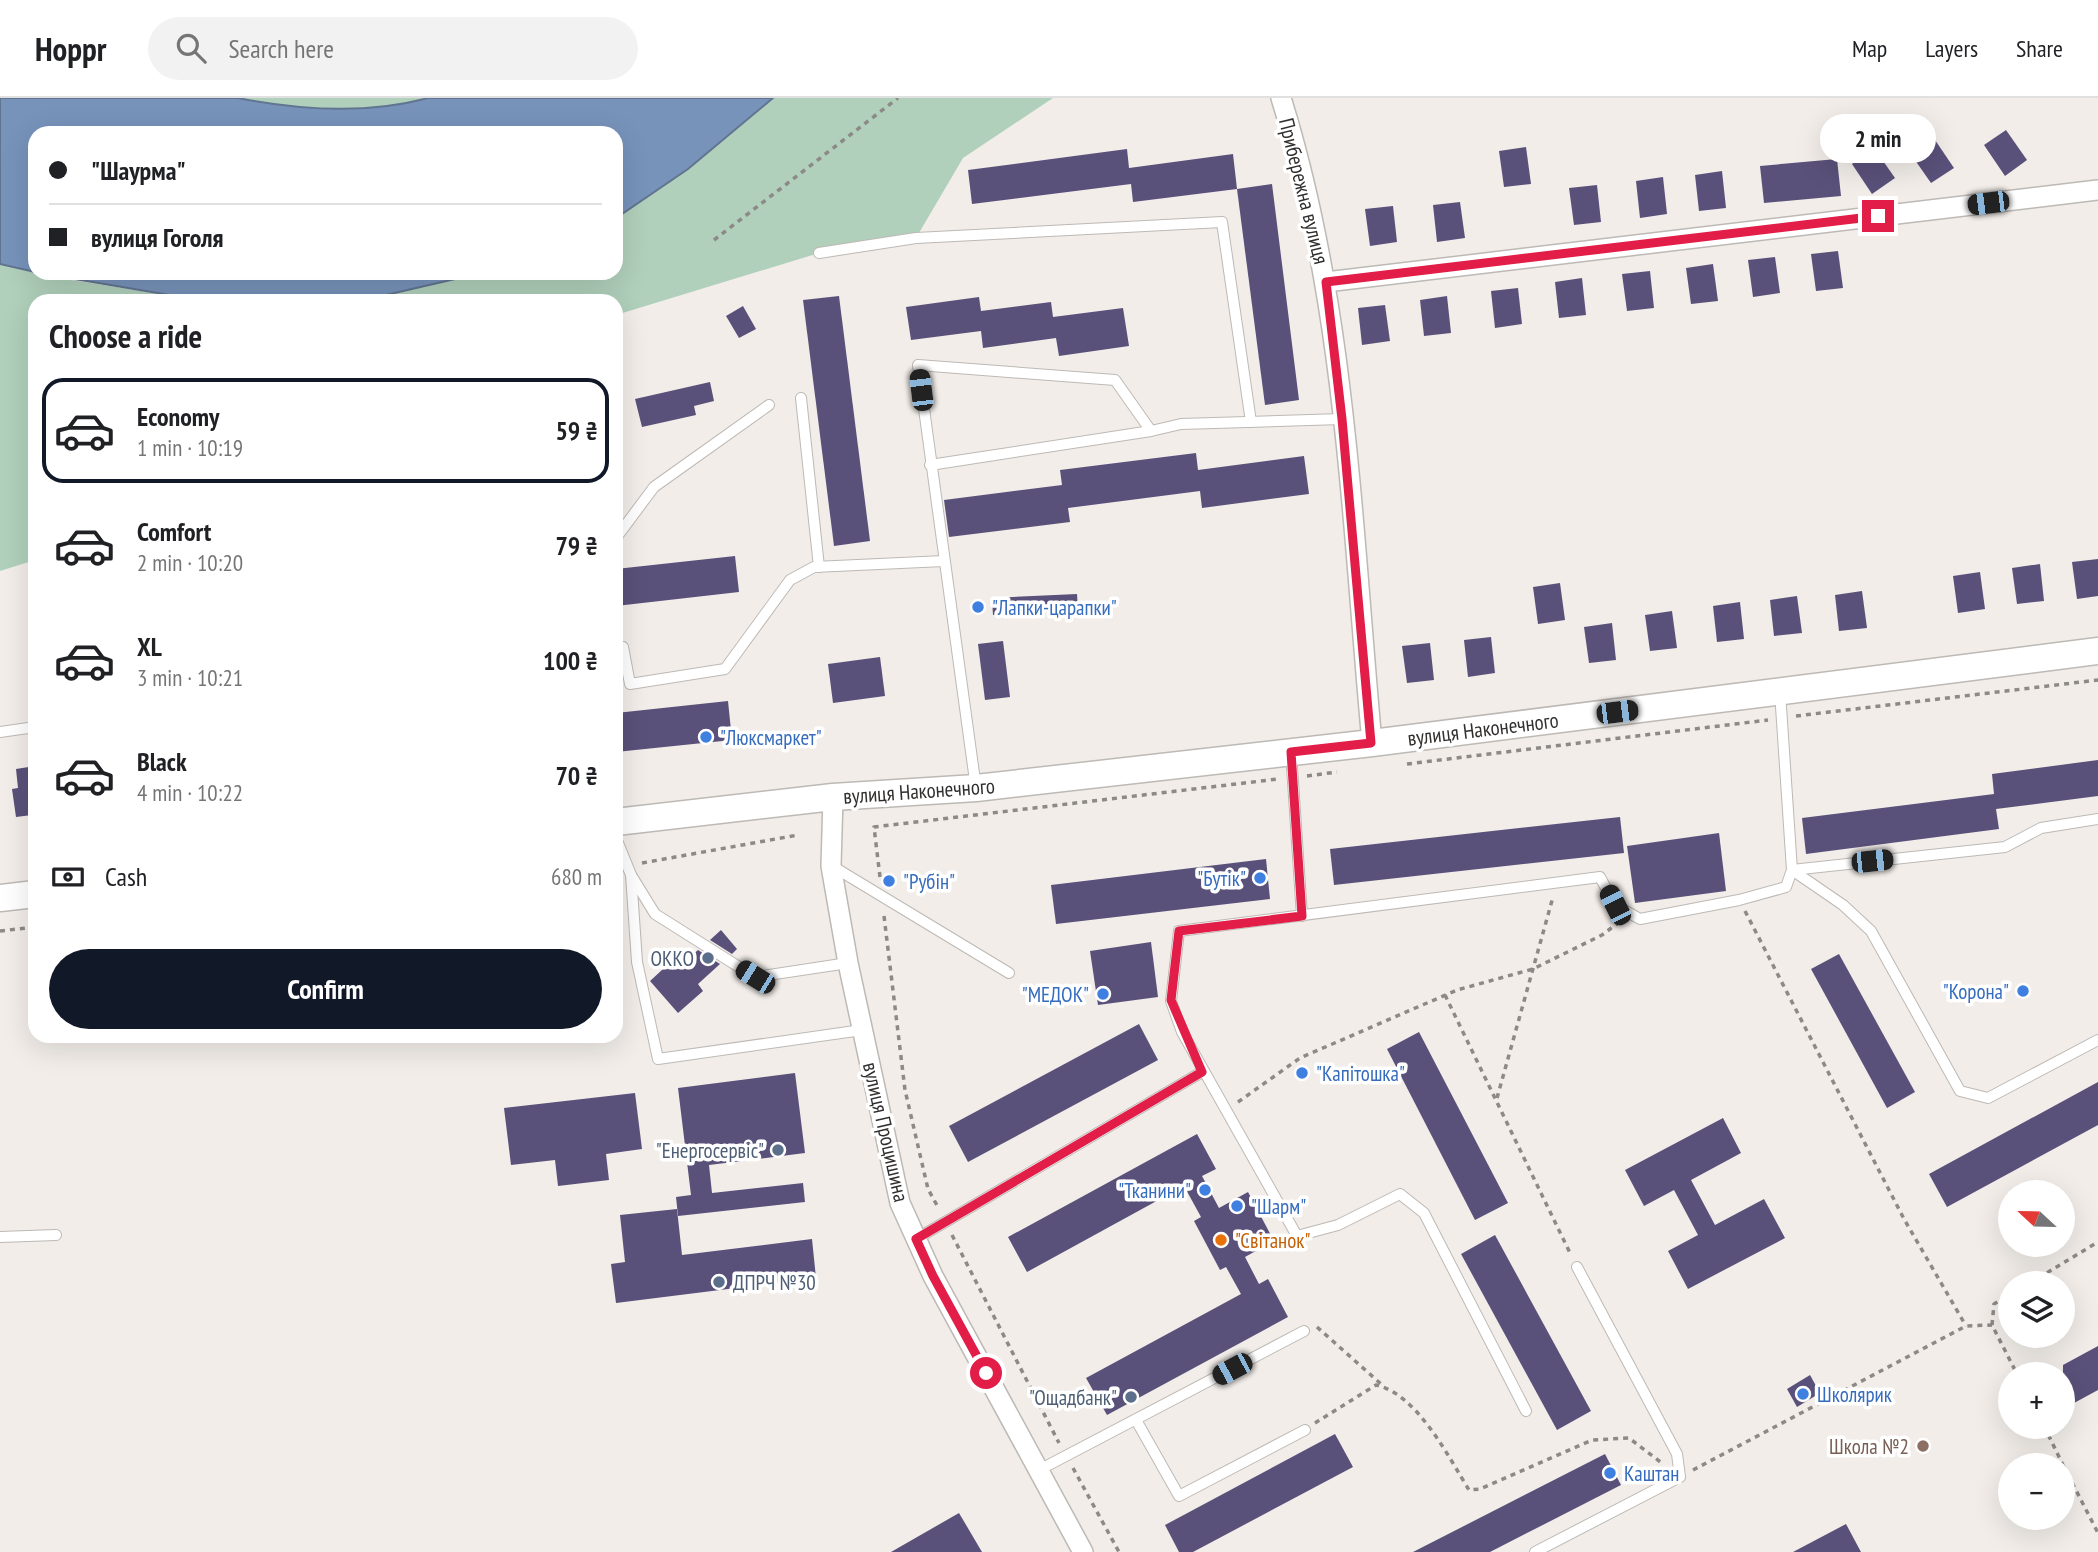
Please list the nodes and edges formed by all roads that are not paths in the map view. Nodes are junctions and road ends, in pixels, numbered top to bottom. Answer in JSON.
{"nodes":[{"id":1,"x":1281,"y":98,"type":"edge"},
{"id":2,"x":2098,"y":190,"type":"edge"},
{"id":3,"x":819,"y":253,"type":"dead end"},
{"id":4,"x":1326,"y":282,"type":"junction"},
{"id":5,"x":801,"y":398,"type":"dead end"},
{"id":6,"x":769,"y":405,"type":"dead end"},
{"id":7,"x":1342,"y":419,"type":"junction"},
{"id":8,"x":1251,"y":422,"type":"junction"},
{"id":9,"x":1151,"y":431,"type":"junction"},
{"id":10,"x":930,"y":465,"type":"junction"},
{"id":11,"x":623,"y":529,"type":"edge"},
{"id":12,"x":944,"y":561,"type":"junction"},
{"id":13,"x":819,"y":567,"type":"junction"},
{"id":14,"x":623,"y":647,"type":"edge"},
{"id":15,"x":2098,"y":651,"type":"edge"},
{"id":16,"x":1780,"y":691,"type":"junction"},
{"id":17,"x":28,"y":728,"type":"edge"},
{"id":18,"x":0,"y":732,"type":"edge"},
{"id":19,"x":1371,"y":743,"type":"junction"},
{"id":20,"x":1291,"y":752,"type":"junction"},
{"id":21,"x":976,"y":788,"type":"junction"},
{"id":22,"x":833,"y":797,"type":"junction"},
{"id":23,"x":2098,"y":819,"type":"edge"},
{"id":24,"x":623,"y":821,"type":"edge"},
{"id":25,"x":623,"y":857,"type":"edge"},
{"id":26,"x":831,"y":866,"type":"junction"},
{"id":27,"x":1792,"y":870,"type":"junction"},
{"id":28,"x":631,"y":875,"type":"junction"},
{"id":29,"x":28,"y":895,"type":"edge"},
{"id":30,"x":0,"y":898,"type":"edge"},
{"id":31,"x":1302,"y":916,"type":"junction"},
{"id":32,"x":848,"y":963,"type":"junction"},
{"id":33,"x":1009,"y":972,"type":"dead end"},
{"id":34,"x":862,"y":1030,"type":"junction"},
{"id":35,"x":2098,"y":1040,"type":"edge"},
{"id":36,"x":1202,"y":1072,"type":"junction"},
{"id":37,"x":56,"y":1236,"type":"dead end"},
{"id":38,"x":0,"y":1237,"type":"edge"},
{"id":39,"x":916,"y":1239,"type":"junction"},
{"id":40,"x":1577,"y":1267,"type":"road end"},
{"id":41,"x":1304,"y":1331,"type":"road end"},
{"id":42,"x":1527,"y":1411,"type":"dead end"},
{"id":43,"x":1136,"y":1420,"type":"junction"},
{"id":44,"x":1305,"y":1430,"type":"road end"},
{"id":45,"x":1040,"y":1470,"type":"junction"},
{"id":46,"x":1083,"y":1552,"type":"edge"},
{"id":47,"x":1535,"y":1552,"type":"edge"}],
"edges":[{"from":1,"to":4,"type":"street","name":"Прибережна вулиця"},
{"from":2,"to":4,"type":"street"},
{"from":3,"to":8,"type":"lane"},
{"from":4,"to":7,"type":"street","name":"Прибережна вулиця"},
{"from":5,"to":13,"type":"lane"},
{"from":6,"to":11,"type":"lane"},
{"from":7,"to":8,"type":"lane"},
{"from":7,"to":19,"type":"street","name":"Прибережна вулиця"},
{"from":8,"to":9,"type":"lane"},
{"from":9,"to":10,"type":"lane"},
{"from":9,"to":10,"type":"lane"},
{"from":10,"to":12,"type":"lane"},
{"from":12,"to":13,"type":"lane"},
{"from":12,"to":21,"type":"lane"},
{"from":13,"to":14,"type":"lane"},
{"from":15,"to":16,"type":"street","name":"вулиця Наконечного"},
{"from":16,"to":19,"type":"street","name":"вулиця Наконечного"},
{"from":16,"to":27,"type":"lane"},
{"from":17,"to":18,"type":"lane"},
{"from":19,"to":20,"type":"street","name":"вулиця Наконечного"},
{"from":20,"to":21,"type":"street","name":"вулиця Наконечного"},
{"from":20,"to":31,"type":"lane"},
{"from":21,"to":22,"type":"street","name":"вулиця Наконечного"},
{"from":22,"to":24,"type":"street","name":"вулиця Наконечного"},
{"from":22,"to":26,"type":"street","name":"вулиця Процишина"},
{"from":23,"to":27,"type":"lane"},
{"from":25,"to":28,"type":"lane"},
{"from":26,"to":32,"type":"street","name":"вулиця Процишина"},
{"from":26,"to":33,"type":"lane"},
{"from":27,"to":31,"type":"lane"},
{"from":27,"to":35,"type":"lane"},
{"from":28,"to":32,"type":"lane"},
{"from":28,"to":34,"type":"lane"},
{"from":29,"to":30,"type":"street"},
{"from":31,"to":36,"type":"lane"},
{"from":32,"to":34,"type":"street","name":"вулиця Процишина"},
{"from":34,"to":39,"type":"street","name":"вулиця Процишина"},
{"from":36,"to":39,"type":"lane"},
{"from":36,"to":42,"type":"lane"},
{"from":37,"to":38,"type":"lane"},
{"from":39,"to":45,"type":"street","name":"вулиця Процишина"},
{"from":40,"to":47,"type":"lane"},
{"from":41,"to":43,"type":"lane"},
{"from":43,"to":44,"type":"lane"},
{"from":43,"to":45,"type":"lane"},
{"from":45,"to":46,"type":"street","name":"вулиця Процишина"}]}
